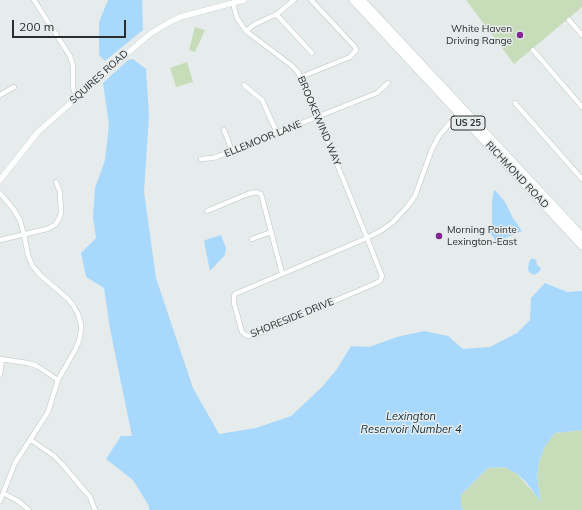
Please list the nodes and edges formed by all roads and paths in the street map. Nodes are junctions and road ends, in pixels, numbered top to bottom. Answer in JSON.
{"nodes":[{"id":1,"x":34,"y":0,"type":"edge"},
{"id":2,"x":244,"y":0,"type":"edge"},
{"id":3,"x":294,"y":0,"type":"edge"},
{"id":4,"x":311,"y":0,"type":"edge"},
{"id":5,"x":353,"y":0,"type":"edge"},
{"id":6,"x":362,"y":0,"type":"edge"},
{"id":7,"x":233,"y":4,"type":"junction"},
{"id":8,"x":276,"y":14,"type":"junction"},
{"id":9,"x":569,"y":20,"type":"dead end"},
{"id":10,"x":246,"y":31,"type":"junction"},
{"id":11,"x":582,"y":35,"type":"edge"},
{"id":12,"x":533,"y":50,"type":"dead end"},
{"id":13,"x":312,"y":53,"type":"dead end"},
{"id":14,"x":301,"y":77,"type":"junction"},
{"id":15,"x":244,"y":84,"type":"dead end"},
{"id":16,"x":388,"y":84,"type":"dead end"},
{"id":17,"x":14,"y":86,"type":"dead end"},
{"id":18,"x":0,"y":95,"type":"edge"},
{"id":19,"x":77,"y":98,"type":"junction"},
{"id":20,"x":515,"y":103,"type":"dead end"},
{"id":21,"x":582,"y":106,"type":"edge"},
{"id":22,"x":461,"y":110,"type":"junction"},
{"id":23,"x":318,"y":117,"type":"junction"},
{"id":24,"x":224,"y":130,"type":"dead end"},
{"id":25,"x":277,"y":133,"type":"junction"},
{"id":26,"x":232,"y":151,"type":"junction"},
{"id":27,"x":201,"y":159,"type":"dead end"},
{"id":28,"x":582,"y":179,"type":"edge"},
{"id":29,"x":0,"y":180,"type":"edge"},
{"id":30,"x":56,"y":182,"type":"dead end"},
{"id":31,"x":0,"y":193,"type":"edge"},
{"id":32,"x":208,"y":211,"type":"dead end"},
{"id":33,"x":271,"y":232,"type":"junction"},
{"id":34,"x":24,"y":235,"type":"junction"},
{"id":35,"x":582,"y":236,"type":"edge"},
{"id":36,"x":367,"y":238,"type":"junction"},
{"id":37,"x":252,"y":239,"type":"dead end"},
{"id":38,"x":0,"y":240,"type":"edge"},
{"id":39,"x":582,"y":246,"type":"edge"},
{"id":40,"x":282,"y":273,"type":"junction"},
{"id":41,"x":1,"y":359,"type":"edge"},
{"id":42,"x":0,"y":375,"type":"edge"},
{"id":43,"x":58,"y":380,"type":"junction"},
{"id":44,"x":31,"y":440,"type":"junction"},
{"id":45,"x":3,"y":493,"type":"junction"},
{"id":46,"x":0,"y":501,"type":"edge"},
{"id":47,"x":29,"y":510,"type":"edge"},
{"id":48,"x":95,"y":510,"type":"edge"}],
"edges":[{"from":1,"to":19,"type":"street"},
{"from":2,"to":7,"type":"street","name":"SQUIRES ROAD"},
{"from":3,"to":8,"type":"street"},
{"from":4,"to":14,"type":"street"},
{"from":5,"to":22,"type":"highway","name":"RICHMOND ROAD","number":"US 25"},
{"from":6,"to":22,"type":"highway","name":"RICHMOND ROAD","number":"US 25"},
{"from":7,"to":10,"type":"street","name":"BROOKEWIND WAY"},
{"from":7,"to":19,"type":"street","name":"SQUIRES ROAD"},
{"from":8,"to":10,"type":"street"},
{"from":8,"to":13,"type":"street"},
{"from":9,"to":11,"type":"street"},
{"from":10,"to":14,"type":"street","name":"BROOKEWIND WAY"},
{"from":12,"to":21,"type":"street"},
{"from":14,"to":23,"type":"street","name":"BROOKEWIND WAY"},
{"from":15,"to":25,"type":"street"},
{"from":16,"to":23,"type":"street","name":"ELLEMOOR LANE"},
{"from":17,"to":18,"type":"street"},
{"from":19,"to":29,"type":"street","name":"SQUIRES ROAD"},
{"from":20,"to":28,"type":"street"},
{"from":22,"to":35,"type":"highway","name":"RICHMOND ROAD","number":"US 25"},
{"from":22,"to":36,"type":"street","name":"SHORESIDE DRIVE"},
{"from":22,"to":39,"type":"highway","name":"RICHMOND ROAD","number":"US 25"},
{"from":23,"to":25,"type":"street","name":"ELLEMOOR LANE"},
{"from":23,"to":36,"type":"street","name":"BROOKEWIND WAY"},
{"from":24,"to":26,"type":"street"},
{"from":25,"to":26,"type":"street","name":"ELLEMOOR LANE"},
{"from":26,"to":27,"type":"street","name":"ELLEMOOR LANE"},
{"from":30,"to":34,"type":"street"},
{"from":31,"to":34,"type":"street"},
{"from":32,"to":33,"type":"street"},
{"from":33,"to":37,"type":"street"},
{"from":33,"to":40,"type":"street"},
{"from":34,"to":38,"type":"street"},
{"from":34,"to":43,"type":"street"},
{"from":36,"to":40,"type":"street","name":"SHORESIDE DRIVE"},
{"from":36,"to":40,"type":"street","name":"SHORESIDE DRIVE"},
{"from":41,"to":42,"type":"street"},
{"from":41,"to":43,"type":"street"},
{"from":43,"to":44,"type":"street"},
{"from":44,"to":45,"type":"street"},
{"from":44,"to":48,"type":"street"},
{"from":45,"to":46,"type":"street"},
{"from":45,"to":47,"type":"street"}]}
